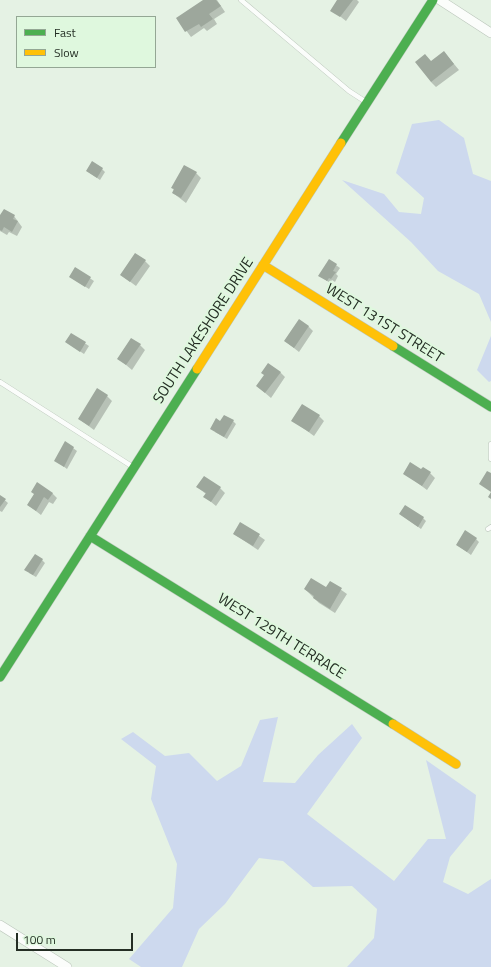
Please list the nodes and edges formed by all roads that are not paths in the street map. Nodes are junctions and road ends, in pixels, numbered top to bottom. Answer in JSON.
{"nodes":[{"id":1,"x":242,"y":0,"type":"edge"},
{"id":2,"x":433,"y":0,"type":"edge"},
{"id":3,"x":440,"y":0,"type":"edge"},
{"id":4,"x":491,"y":33,"type":"edge"},
{"id":5,"x":367,"y":103,"type":"junction"},
{"id":6,"x":263,"y":265,"type":"junction"},
{"id":7,"x":0,"y":382,"type":"edge"},
{"id":8,"x":491,"y":407,"type":"edge"},
{"id":9,"x":491,"y":444,"type":"edge"},
{"id":10,"x":491,"y":459,"type":"edge"},
{"id":11,"x":133,"y":467,"type":"junction"},
{"id":12,"x":90,"y":536,"type":"junction"},
{"id":13,"x":0,"y":677,"type":"edge"},
{"id":14,"x":456,"y":764,"type":"dead end"},
{"id":15,"x":0,"y":925,"type":"edge"},
{"id":16,"x":67,"y":967,"type":"edge"}],
"edges":[{"from":1,"to":5,"type":"lane"},
{"from":2,"to":5,"type":"street","name":"SOUTH LAKESHORE DRIVE"},
{"from":3,"to":4,"type":"street"},
{"from":5,"to":6,"type":"street","name":"SOUTH LAKESHORE DRIVE"},
{"from":6,"to":8,"type":"street","name":"WEST 131ST STREET"},
{"from":6,"to":11,"type":"street","name":"SOUTH LAKESHORE DRIVE"},
{"from":7,"to":11,"type":"lane"},
{"from":9,"to":10,"type":"lane"},
{"from":11,"to":12,"type":"street","name":"SOUTH LAKESHORE DRIVE"},
{"from":12,"to":13,"type":"street","name":"SOUTH LAKESHORE DRIVE"},
{"from":12,"to":14,"type":"street","name":"WEST 129TH TERRACE"},
{"from":15,"to":16,"type":"street"}]}
